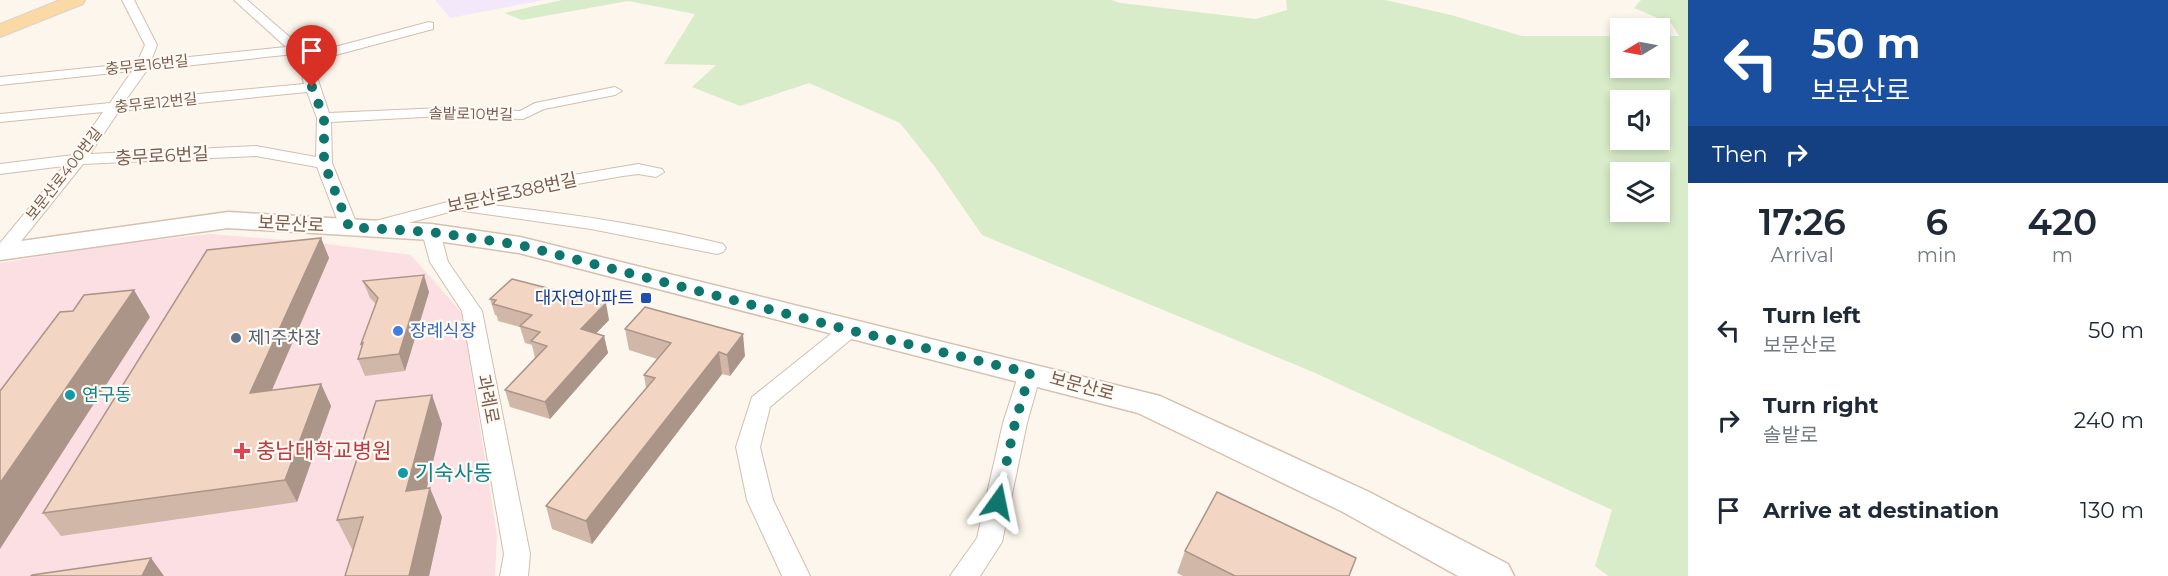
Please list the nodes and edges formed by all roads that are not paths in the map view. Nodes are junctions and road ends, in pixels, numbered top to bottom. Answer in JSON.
{"nodes":[{"id":1,"x":76,"y":0,"type":"edge"},
{"id":2,"x":128,"y":0,"type":"edge"},
{"id":3,"x":240,"y":0,"type":"edge"},
{"id":4,"x":429,"y":26,"type":"dead end"},
{"id":5,"x":6,"y":27,"type":"edge"},
{"id":6,"x":299,"y":53,"type":"junction"},
{"id":7,"x":143,"y":65,"type":"junction"},
{"id":8,"x":0,"y":81,"type":"edge"},
{"id":9,"x":312,"y":87,"type":"junction"},
{"id":10,"x":615,"y":91,"type":"dead end"},
{"id":11,"x":114,"y":107,"type":"junction"},
{"id":12,"x":0,"y":118,"type":"edge"},
{"id":13,"x":324,"y":118,"type":"junction"},
{"id":14,"x":78,"y":159,"type":"junction"},
{"id":15,"x":324,"y":163,"type":"junction"},
{"id":16,"x":0,"y":169,"type":"edge"},
{"id":17,"x":656,"y":172,"type":"dead end"},
{"id":18,"x":449,"y":206,"type":"junction"},
{"id":19,"x":359,"y":228,"type":"junction"},
{"id":20,"x":431,"y":232,"type":"junction"},
{"id":21,"x":717,"y":248,"type":"dead end"},
{"id":22,"x":2,"y":252,"type":"edge"},
{"id":23,"x":849,"y":330,"type":"junction"},
{"id":24,"x":1030,"y":373,"type":"junction"},
{"id":25,"x":514,"y":576,"type":"edge"},
{"id":26,"x":796,"y":576,"type":"edge"},
{"id":27,"x":964,"y":576,"type":"edge"},
{"id":28,"x":1494,"y":576,"type":"edge"}],
"edges":[{"from":1,"to":5,"type":"main road"},
{"from":2,"to":7,"type":"street","name":"보문산로400번길"},
{"from":3,"to":6,"type":"street"},
{"from":4,"to":6,"type":"street","name":"충무로16번길"},
{"from":6,"to":7,"type":"street","name":"충무로16번길"},
{"from":6,"to":9,"type":"street"},
{"from":7,"to":8,"type":"street","name":"충무로16번길"},
{"from":7,"to":11,"type":"street","name":"보문산로400번길"},
{"from":9,"to":11,"type":"street","name":"충무로12번길"},
{"from":9,"to":13,"type":"street"},
{"from":10,"to":13,"type":"street","name":"솔밭로10번길"},
{"from":11,"to":12,"type":"street","name":"충무로12번길"},
{"from":11,"to":14,"type":"street","name":"보문산로400번길"},
{"from":13,"to":15,"type":"street"},
{"from":14,"to":15,"type":"street","name":"충무로6번길"},
{"from":14,"to":16,"type":"street","name":"충무로6번길"},
{"from":14,"to":22,"type":"street","name":"보문산로400번길"},
{"from":15,"to":19,"type":"street"},
{"from":17,"to":18,"type":"street","name":"보문산로388번길"},
{"from":18,"to":19,"type":"street","name":"보문산로388번길"},
{"from":18,"to":21,"type":"street"},
{"from":19,"to":20,"type":"main road","name":"보문산로"},
{"from":19,"to":22,"type":"main road","name":"보문산로"},
{"from":20,"to":23,"type":"main road","name":"보문산로"},
{"from":20,"to":25,"type":"street","name":"과례로"},
{"from":23,"to":24,"type":"main road","name":"보문산로"},
{"from":23,"to":26,"type":"street"},
{"from":24,"to":27,"type":"street"},
{"from":24,"to":28,"type":"main road","name":"보문산로"}]}
